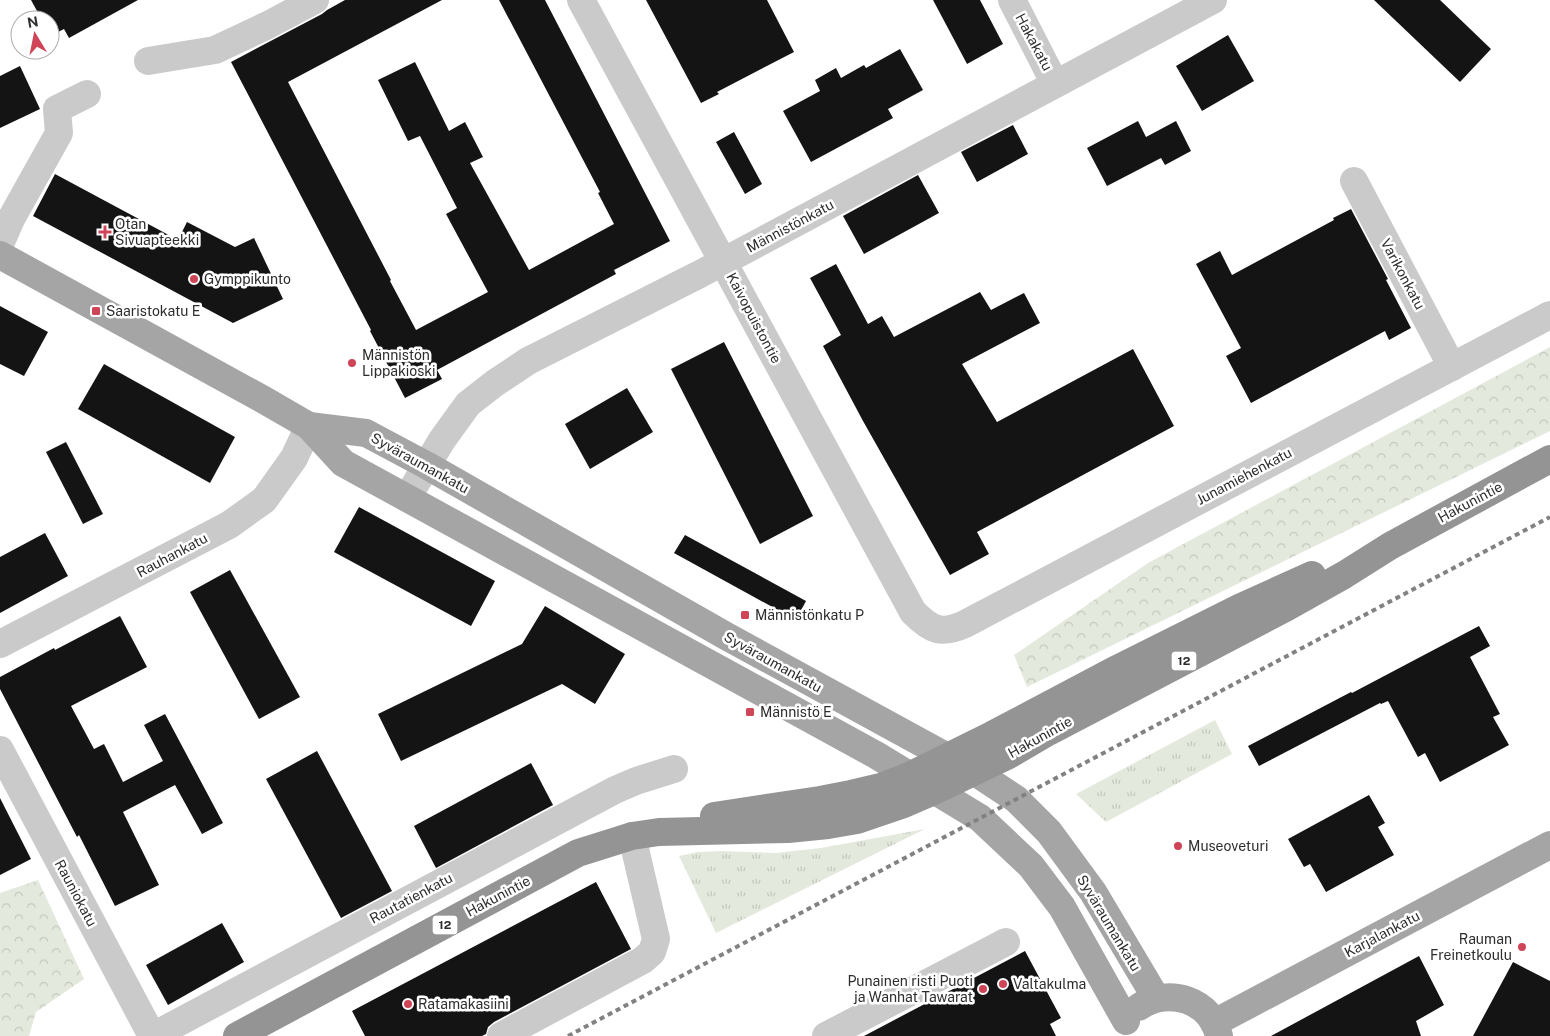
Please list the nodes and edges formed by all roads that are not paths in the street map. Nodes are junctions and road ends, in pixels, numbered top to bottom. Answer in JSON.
{"nodes":[{"id":1,"x":315,"y":0,"type":"edge"},
{"id":2,"x":581,"y":0,"type":"edge"},
{"id":3,"x":1012,"y":0,"type":"edge"},
{"id":4,"x":1213,"y":0,"type":"edge"},
{"id":5,"x":148,"y":62,"type":"dead end"},
{"id":6,"x":1056,"y":84,"type":"junction"},
{"id":7,"x":87,"y":94,"type":"dead end"},
{"id":8,"x":1354,"y":181,"type":"dead end"},
{"id":9,"x":0,"y":244,"type":"edge"},
{"id":10,"x":0,"y":255,"type":"edge"},
{"id":11,"x":724,"y":261,"type":"junction"},
{"id":12,"x":1550,"y":315,"type":"edge"},
{"id":13,"x":1452,"y":367,"type":"junction"},
{"id":14,"x":310,"y":426,"type":"junction"},
{"id":15,"x":1550,"y":459,"type":"edge"},
{"id":16,"x":426,"y":464,"type":"junction"},
{"id":17,"x":407,"y":498,"type":"junction"},
{"id":18,"x":1390,"y":546,"type":"junction"},
{"id":19,"x":936,"y":630,"type":"joint"},
{"id":20,"x":0,"y":644,"type":"edge"},
{"id":21,"x":0,"y":750,"type":"edge"},
{"id":22,"x":948,"y":758,"type":"junction"},
{"id":23,"x":674,"y":769,"type":"dead end"},
{"id":24,"x":975,"y":772,"type":"junction"},
{"id":25,"x":909,"y":776,"type":"junction"},
{"id":26,"x":934,"y":792,"type":"junction"},
{"id":27,"x":660,"y":832,"type":"junction"},
{"id":28,"x":632,"y":836,"type":"junction"},
{"id":29,"x":1550,"y":845,"type":"edge"},
{"id":30,"x":1006,"y":942,"type":"dead end"},
{"id":31,"x":1156,"y":998,"type":"junction"},
{"id":32,"x":1123,"y":1029,"type":"edge"},
{"id":33,"x":1216,"y":1029,"type":"edge"},
{"id":34,"x":152,"y":1036,"type":"edge"},
{"id":35,"x":238,"y":1036,"type":"edge"},
{"id":36,"x":501,"y":1036,"type":"edge"},
{"id":37,"x":826,"y":1036,"type":"edge"}],
"edges":[{"from":1,"to":5,"type":"street"},
{"from":2,"to":11,"type":"street","name":"Kaivopuistontie"},
{"from":3,"to":6,"type":"street","name":"Hakakatu"},
{"from":4,"to":6,"type":"street","name":"Männistönkatu"},
{"from":6,"to":11,"type":"street","name":"Männistönkatu"},
{"from":7,"to":9,"type":"street"},
{"from":8,"to":13,"type":"street","name":"Varikonkatu"},
{"from":10,"to":14,"type":"main road","name":"Syväraumankatu"},
{"from":11,"to":16,"type":"street","name":"Männistönkatu"},
{"from":11,"to":19,"type":"street","name":"Kaivopuistontie"},
{"from":12,"to":13,"type":"street","name":"Junamiehenkatu"},
{"from":13,"to":19,"type":"street","name":"Junamiehenkatu"},
{"from":14,"to":16,"type":"main road","name":"Syväraumankatu"},
{"from":14,"to":17,"type":"main road","name":"Syväraumankatu"},
{"from":14,"to":20,"type":"street","name":"Rauhankatu"},
{"from":15,"to":18,"type":"highway","name":"Hakunintie","number":"12"},
{"from":16,"to":17,"type":"street","name":"Männistönkatu"},
{"from":16,"to":22,"type":"main road","name":"Syväraumankatu"},
{"from":17,"to":25,"type":"main road","name":"Syväraumankatu"},
{"from":18,"to":22,"type":"highway","name":"Hakunintie","number":"12"},
{"from":18,"to":24,"type":"highway","name":"Hakunintie","number":"12"},
{"from":21,"to":34,"type":"street","name":"Rauniokatu"},
{"from":22,"to":24,"type":"main road","name":"Syväraumankatu"},
{"from":22,"to":25,"type":"highway","name":"Hakunintie","number":"12"},
{"from":23,"to":34,"type":"street","name":"Rautatienkatu"},
{"from":24,"to":26,"type":"highway","name":"Hakunintie","number":"12"},
{"from":24,"to":31,"type":"main road","name":"Syväraumankatu"},
{"from":25,"to":26,"type":"main road","name":"Syväraumankatu"},
{"from":25,"to":27,"type":"highway","name":"Hakunintie","number":"12"},
{"from":26,"to":27,"type":"highway","name":"Hakunintie","number":"12"},
{"from":26,"to":32,"type":"main road","name":"Syväraumankatu"},
{"from":27,"to":28,"type":"highway","name":"Hakunintie","number":"12"},
{"from":28,"to":35,"type":"highway","name":"Hakunintie","number":"12"},
{"from":28,"to":36,"type":"street"},
{"from":29,"to":33,"type":"main road","name":"Karjalankatu"},
{"from":30,"to":37,"type":"street"},
{"from":31,"to":32,"type":"main road"},
{"from":31,"to":33,"type":"main road"}]}
